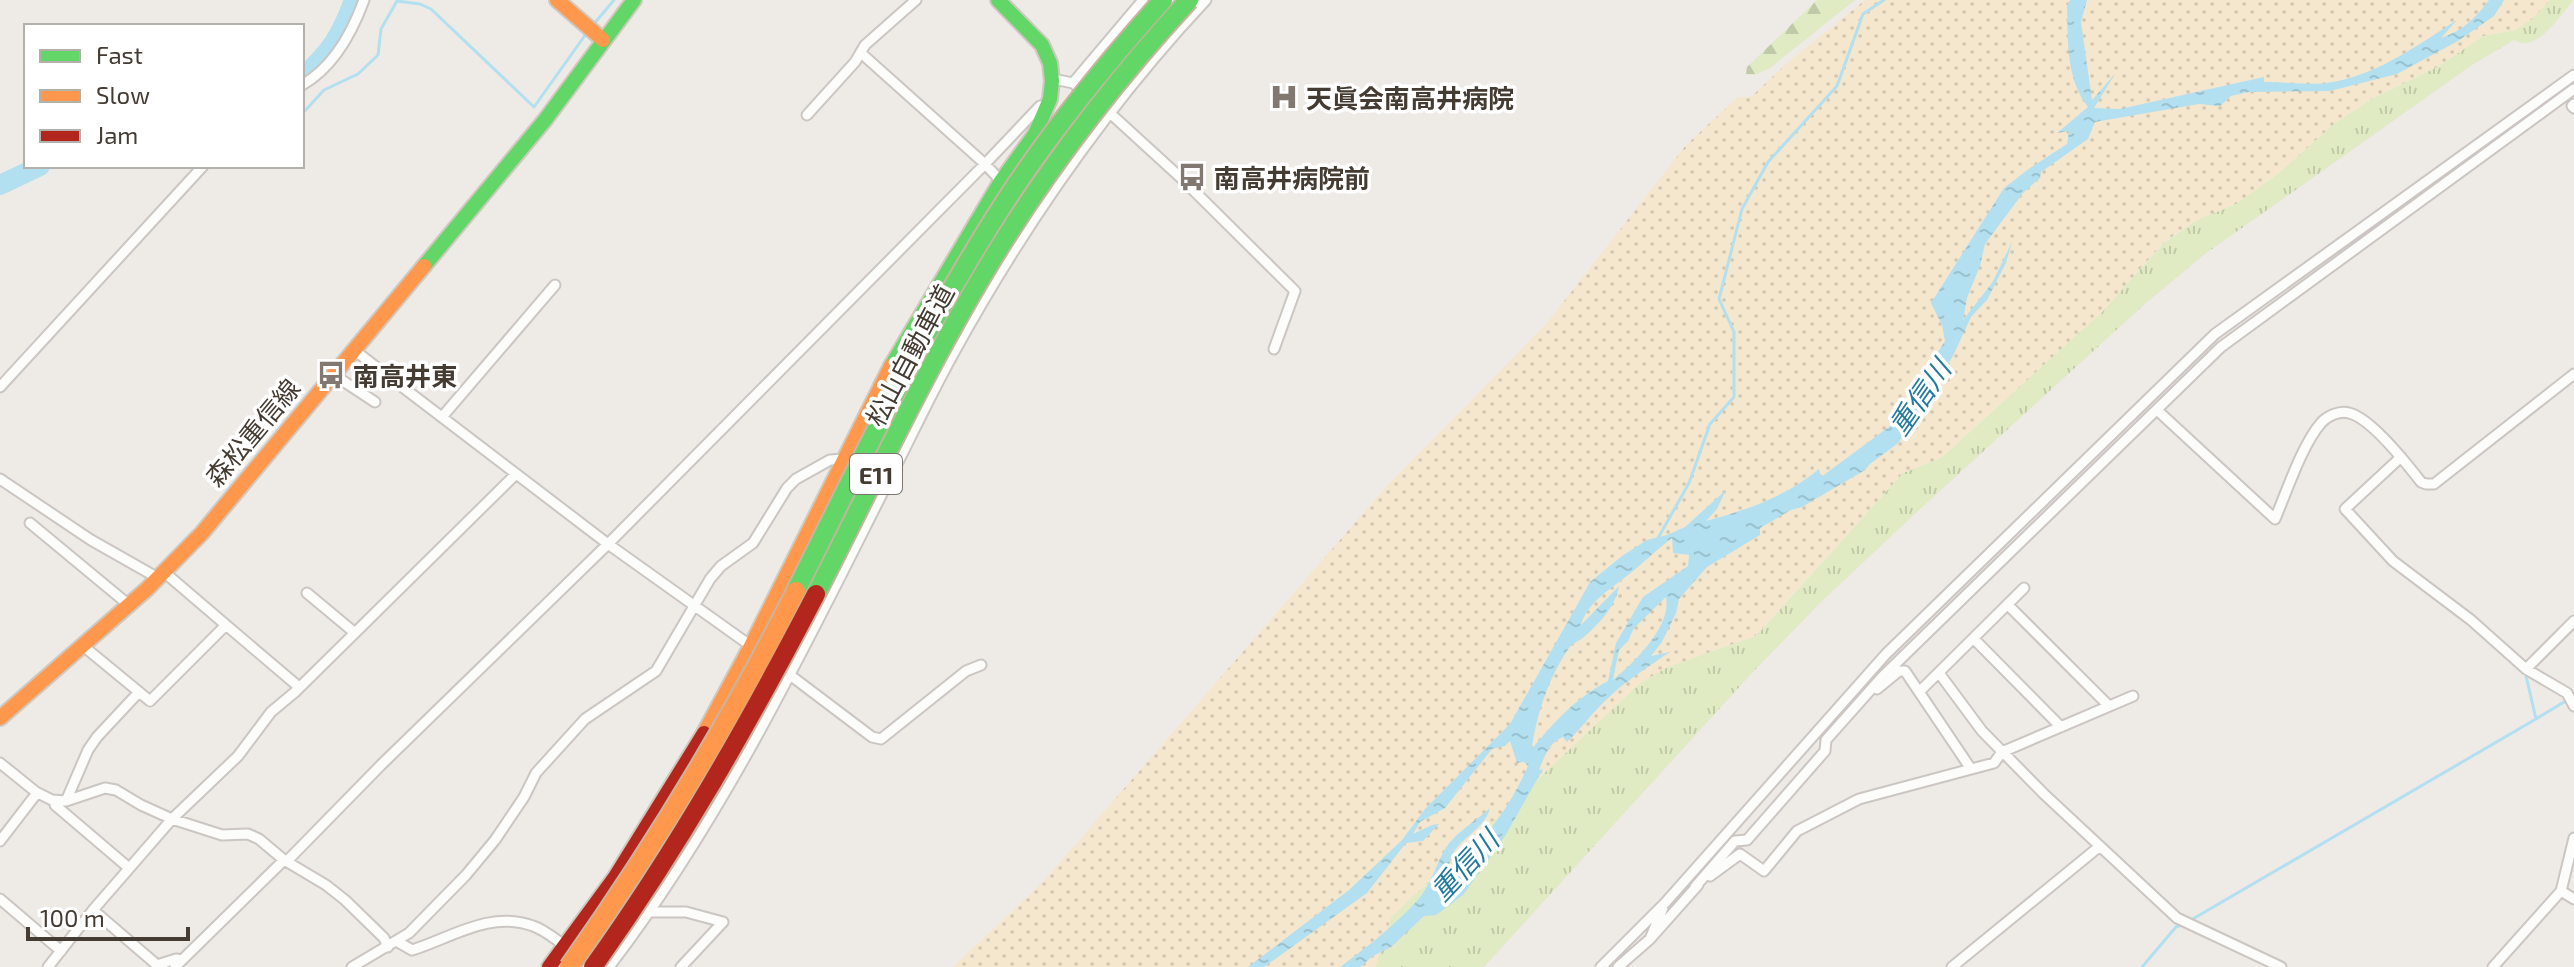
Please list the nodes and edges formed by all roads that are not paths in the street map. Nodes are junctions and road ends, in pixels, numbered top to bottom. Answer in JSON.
{"nodes":[{"id":1,"x":364,"y":0,"type":"edge"},
{"id":2,"x":557,"y":0,"type":"edge"},
{"id":3,"x":634,"y":0,"type":"edge"},
{"id":4,"x":916,"y":0,"type":"edge"},
{"id":5,"x":998,"y":0,"type":"edge"},
{"id":6,"x":1143,"y":0,"type":"edge"},
{"id":7,"x":1163,"y":0,"type":"edge"},
{"id":8,"x":1189,"y":0,"type":"edge"},
{"id":9,"x":1206,"y":0,"type":"edge"},
{"id":10,"x":603,"y":40,"type":"junction"},
{"id":11,"x":861,"y":53,"type":"junction"},
{"id":12,"x":2574,"y":75,"type":"edge"},
{"id":13,"x":1053,"y":79,"type":"junction"},
{"id":14,"x":1073,"y":83,"type":"junction"},
{"id":15,"x":304,"y":84,"type":"edge"},
{"id":16,"x":2574,"y":89,"type":"edge"},
{"id":17,"x":1049,"y":106,"type":"junction"},
{"id":18,"x":1111,"y":114,"type":"junction"},
{"id":19,"x":807,"y":115,"type":"dead end"},
{"id":20,"x":985,"y":164,"type":"junction"},
{"id":21,"x":201,"y":168,"type":"edge"},
{"id":22,"x":1001,"y":181,"type":"junction"},
{"id":23,"x":555,"y":285,"type":"dead end"},
{"id":24,"x":1274,"y":349,"type":"dead end"},
{"id":25,"x":354,"y":350,"type":"junction"},
{"id":26,"x":2574,"y":374,"type":"edge"},
{"id":27,"x":334,"y":375,"type":"junction"},
{"id":28,"x":0,"y":387,"type":"edge"},
{"id":29,"x":375,"y":402,"type":"dead end"},
{"id":30,"x":2157,"y":410,"type":"junction"},
{"id":31,"x":442,"y":417,"type":"junction"},
{"id":32,"x":2401,"y":457,"type":"junction"},
{"id":33,"x":844,"y":459,"type":"junction"},
{"id":34,"x":516,"y":474,"type":"junction"},
{"id":35,"x":2,"y":484,"type":"edge"},
{"id":36,"x":30,"y":523,"type":"dead end"},
{"id":37,"x":608,"y":544,"type":"junction"},
{"id":38,"x":161,"y":575,"type":"junction"},
{"id":39,"x":2024,"y":588,"type":"dead end"},
{"id":40,"x":307,"y":593,"type":"dead end"},
{"id":41,"x":129,"y":605,"type":"junction"},
{"id":42,"x":694,"y":605,"type":"junction"},
{"id":43,"x":2008,"y":605,"type":"junction"},
{"id":44,"x":2574,"y":621,"type":"edge"},
{"id":45,"x":226,"y":625,"type":"junction"},
{"id":46,"x":355,"y":633,"type":"junction"},
{"id":47,"x":1974,"y":639,"type":"junction"},
{"id":48,"x":82,"y":645,"type":"junction"},
{"id":49,"x":751,"y":646,"type":"junction"},
{"id":50,"x":981,"y":665,"type":"dead end"},
{"id":51,"x":2526,"y":669,"type":"junction"},
{"id":52,"x":1939,"y":673,"type":"junction"},
{"id":53,"x":790,"y":675,"type":"junction"},
{"id":54,"x":299,"y":687,"type":"junction"},
{"id":55,"x":1920,"y":691,"type":"junction"},
{"id":56,"x":139,"y":692,"type":"junction"},
{"id":57,"x":2133,"y":696,"type":"dead end"},
{"id":58,"x":2109,"y":706,"type":"junction"},
{"id":59,"x":2574,"y":706,"type":"edge"},
{"id":60,"x":1853,"y":710,"type":"junction"},
{"id":61,"x":0,"y":718,"type":"edge"},
{"id":62,"x":2061,"y":727,"type":"junction"},
{"id":63,"x":1816,"y":731,"type":"junction"},
{"id":64,"x":2002,"y":752,"type":"junction"},
{"id":65,"x":0,"y":763,"type":"edge"},
{"id":66,"x":1971,"y":769,"type":"junction"},
{"id":67,"x":37,"y":793,"type":"junction"},
{"id":68,"x":59,"y":802,"type":"junction"},
{"id":69,"x":53,"y":818,"type":"dead end"},
{"id":70,"x":172,"y":819,"type":"junction"},
{"id":71,"x":2574,"y":838,"type":"edge"},
{"id":72,"x":0,"y":841,"type":"edge"},
{"id":73,"x":2100,"y":846,"type":"junction"},
{"id":74,"x":286,"y":861,"type":"junction"},
{"id":75,"x":129,"y":868,"type":"junction"},
{"id":76,"x":1695,"y":887,"type":"junction"},
{"id":77,"x":2561,"y":891,"type":"junction"},
{"id":78,"x":0,"y":899,"type":"edge"},
{"id":79,"x":2574,"y":899,"type":"edge"},
{"id":80,"x":1665,"y":903,"type":"junction"},
{"id":81,"x":93,"y":910,"type":"junction"},
{"id":82,"x":650,"y":912,"type":"junction"},
{"id":83,"x":1650,"y":939,"type":"junction"},
{"id":84,"x":393,"y":944,"type":"junction"},
{"id":85,"x":565,"y":946,"type":"junction"},
{"id":86,"x":61,"y":951,"type":"junction"},
{"id":87,"x":178,"y":963,"type":"edge"},
{"id":88,"x":48,"y":967,"type":"edge"},
{"id":89,"x":352,"y":967,"type":"edge"},
{"id":90,"x":549,"y":967,"type":"edge"},
{"id":91,"x":569,"y":967,"type":"edge"},
{"id":92,"x":593,"y":967,"type":"edge"},
{"id":93,"x":609,"y":967,"type":"edge"},
{"id":94,"x":681,"y":967,"type":"edge"},
{"id":95,"x":1601,"y":967,"type":"edge"},
{"id":96,"x":1618,"y":967,"type":"edge"},
{"id":97,"x":1952,"y":967,"type":"edge"},
{"id":98,"x":2281,"y":967,"type":"edge"},
{"id":99,"x":2493,"y":967,"type":"edge"}],
"edges":[{"from":1,"to":15,"type":"street"},
{"from":2,"to":10,"type":"main road"},
{"from":3,"to":10,"type":"main road","name":"森松重信線"},
{"from":4,"to":11,"type":"street"},
{"from":5,"to":13,"type":"main road"},
{"from":6,"to":14,"type":"street"},
{"from":7,"to":91,"type":"main road","name":"松山自動車道","number":"E11","bridge":true},
{"from":8,"to":92,"type":"main road","name":"松山自動車道","number":"E11","bridge":true},
{"from":9,"to":18,"type":"street"},
{"from":10,"to":25,"type":"main road","name":"森松重信線"},
{"from":11,"to":19,"type":"street"},
{"from":11,"to":20,"type":"street"},
{"from":12,"to":63,"type":"street"},
{"from":13,"to":14,"type":"street"},
{"from":13,"to":17,"type":"main road"},
{"from":14,"to":18,"type":"street"},
{"from":16,"to":30,"type":"street"},
{"from":17,"to":20,"type":"street"},
{"from":17,"to":22,"type":"main road"},
{"from":18,"to":24,"type":"street"},
{"from":18,"to":53,"type":"street"},
{"from":20,"to":22,"type":"street"},
{"from":20,"to":37,"type":"street"},
{"from":21,"to":28,"type":"street"},
{"from":22,"to":33,"type":"main road"},
{"from":23,"to":31,"type":"street"},
{"from":25,"to":27,"type":"main road","name":"森松重信線"},
{"from":25,"to":31,"type":"street"},
{"from":26,"to":32,"type":"street"},
{"from":27,"to":29,"type":"street"},
{"from":27,"to":38,"type":"main road","name":"森松重信線"},
{"from":30,"to":32,"type":"street"},
{"from":30,"to":60,"type":"street"},
{"from":31,"to":34,"type":"street"},
{"from":32,"to":51,"type":"street"},
{"from":33,"to":42,"type":"street"},
{"from":33,"to":49,"type":"main road"},
{"from":34,"to":37,"type":"street"},
{"from":34,"to":46,"type":"street"},
{"from":35,"to":38,"type":"street"},
{"from":36,"to":41,"type":"street"},
{"from":37,"to":42,"type":"street"},
{"from":37,"to":74,"type":"street"},
{"from":38,"to":41,"type":"main road","name":"森松重信線"},
{"from":38,"to":45,"type":"street"},
{"from":39,"to":43,"type":"street"},
{"from":40,"to":46,"type":"street"},
{"from":41,"to":48,"type":"main road","name":"森松重信線"},
{"from":42,"to":49,"type":"street"},
{"from":42,"to":84,"type":"street"},
{"from":43,"to":47,"type":"street"},
{"from":43,"to":58,"type":"street"},
{"from":44,"to":51,"type":"street"},
{"from":45,"to":54,"type":"street"},
{"from":45,"to":56,"type":"street"},
{"from":46,"to":54,"type":"street"},
{"from":47,"to":52,"type":"street"},
{"from":47,"to":62,"type":"street"},
{"from":48,"to":56,"type":"street"},
{"from":48,"to":61,"type":"main road","name":"森松重信線"},
{"from":49,"to":85,"type":"main road"},
{"from":50,"to":53,"type":"street"},
{"from":51,"to":59,"type":"street"},
{"from":52,"to":55,"type":"street"},
{"from":52,"to":64,"type":"street"},
{"from":53,"to":82,"type":"street"},
{"from":54,"to":70,"type":"street"},
{"from":55,"to":60,"type":"street"},
{"from":55,"to":66,"type":"street"},
{"from":56,"to":68,"type":"street"},
{"from":57,"to":58,"type":"street"},
{"from":58,"to":62,"type":"street"},
{"from":60,"to":63,"type":"street"},
{"from":60,"to":76,"type":"street"},
{"from":62,"to":64,"type":"street"},
{"from":63,"to":80,"type":"street"},
{"from":64,"to":66,"type":"street"},
{"from":64,"to":73,"type":"street"},
{"from":65,"to":67,"type":"street"},
{"from":66,"to":76,"type":"street"},
{"from":67,"to":68,"type":"street"},
{"from":67,"to":72,"type":"street"},
{"from":68,"to":69,"type":"street"},
{"from":68,"to":70,"type":"street"},
{"from":68,"to":75,"type":"street"},
{"from":70,"to":74,"type":"street"},
{"from":70,"to":75,"type":"street"},
{"from":71,"to":77,"type":"street"},
{"from":73,"to":97,"type":"street"},
{"from":73,"to":98,"type":"street"},
{"from":74,"to":84,"type":"street"},
{"from":74,"to":87,"type":"street"},
{"from":75,"to":81,"type":"street"},
{"from":76,"to":83,"type":"street"},
{"from":77,"to":79,"type":"street"},
{"from":77,"to":99,"type":"street"},
{"from":78,"to":86,"type":"street"},
{"from":80,"to":83,"type":"street"},
{"from":80,"to":95,"type":"street"},
{"from":81,"to":86,"type":"street"},
{"from":81,"to":87,"type":"street"},
{"from":82,"to":93,"type":"street"},
{"from":82,"to":94,"type":"street"},
{"from":83,"to":96,"type":"street"},
{"from":84,"to":85,"type":"street"},
{"from":84,"to":89,"type":"street"},
{"from":85,"to":90,"type":"main road"},
{"from":86,"to":88,"type":"street"}]}
